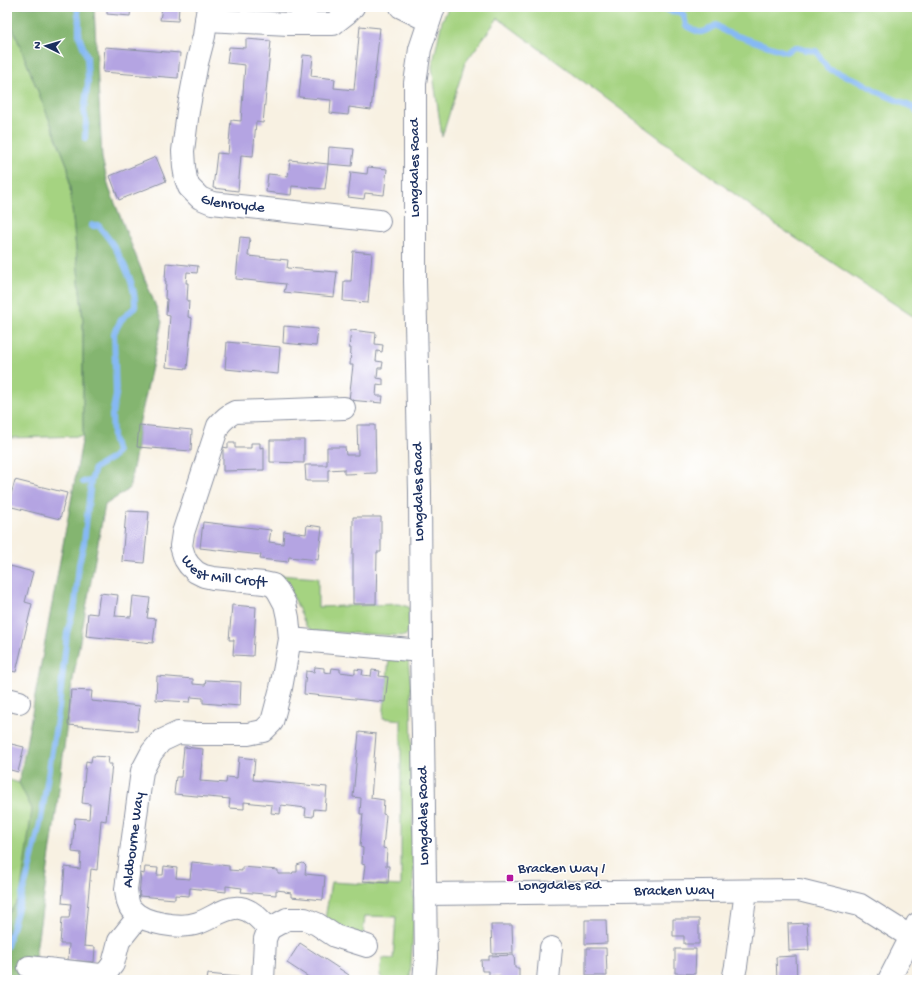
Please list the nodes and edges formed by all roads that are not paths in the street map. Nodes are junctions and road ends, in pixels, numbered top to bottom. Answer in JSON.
{"nodes":[{"id":1,"x":352,"y":7,"type":"edge"},
{"id":2,"x":401,"y":7,"type":"edge"},
{"id":3,"x":207,"y":13,"type":"edge"},
{"id":4,"x":431,"y":14,"type":"edge"},
{"id":5,"x":379,"y":221,"type":"dead end"},
{"id":6,"x":344,"y":408,"type":"dead end"},
{"id":7,"x":290,"y":639,"type":"junction"},
{"id":8,"x":421,"y":651,"type":"junction"},
{"id":9,"x":746,"y":891,"type":"junction"},
{"id":10,"x":425,"y":894,"type":"junction"},
{"id":11,"x":139,"y":916,"type":"junction"},
{"id":12,"x":269,"y":929,"type":"junction"},
{"id":13,"x":914,"y":930,"type":"edge"},
{"id":14,"x":367,"y":946,"type":"dead end"},
{"id":15,"x":551,"y":948,"type":"dead end"},
{"id":16,"x":29,"y":967,"type":"dead end"},
{"id":17,"x":263,"y":980,"type":"edge"},
{"id":18,"x":424,"y":980,"type":"edge"},
{"id":19,"x":548,"y":980,"type":"edge"},
{"id":20,"x":733,"y":980,"type":"edge"},
{"id":21,"x":889,"y":980,"type":"edge"}],
"edges":[{"from":1,"to":3,"type":"street"},
{"from":2,"to":4,"type":"street"},
{"from":3,"to":5,"type":"street","name":"Glenroyde"},
{"from":4,"to":8,"type":"street","name":"Longdales Road"},
{"from":6,"to":7,"type":"street","name":"West Mill Croft"},
{"from":7,"to":8,"type":"street"},
{"from":7,"to":11,"type":"street","name":"Aldbourne Way"},
{"from":8,"to":10,"type":"street","name":"Longdales Road"},
{"from":9,"to":10,"type":"street","name":"Bracken Way"},
{"from":9,"to":13,"type":"street","name":"Bracken Way"},
{"from":9,"to":20,"type":"street"},
{"from":10,"to":18,"type":"street","name":"Longdales Road"},
{"from":11,"to":12,"type":"street"},
{"from":11,"to":16,"type":"street"},
{"from":12,"to":14,"type":"street"},
{"from":12,"to":17,"type":"street"},
{"from":13,"to":21,"type":"street"},
{"from":15,"to":19,"type":"street"}]}
